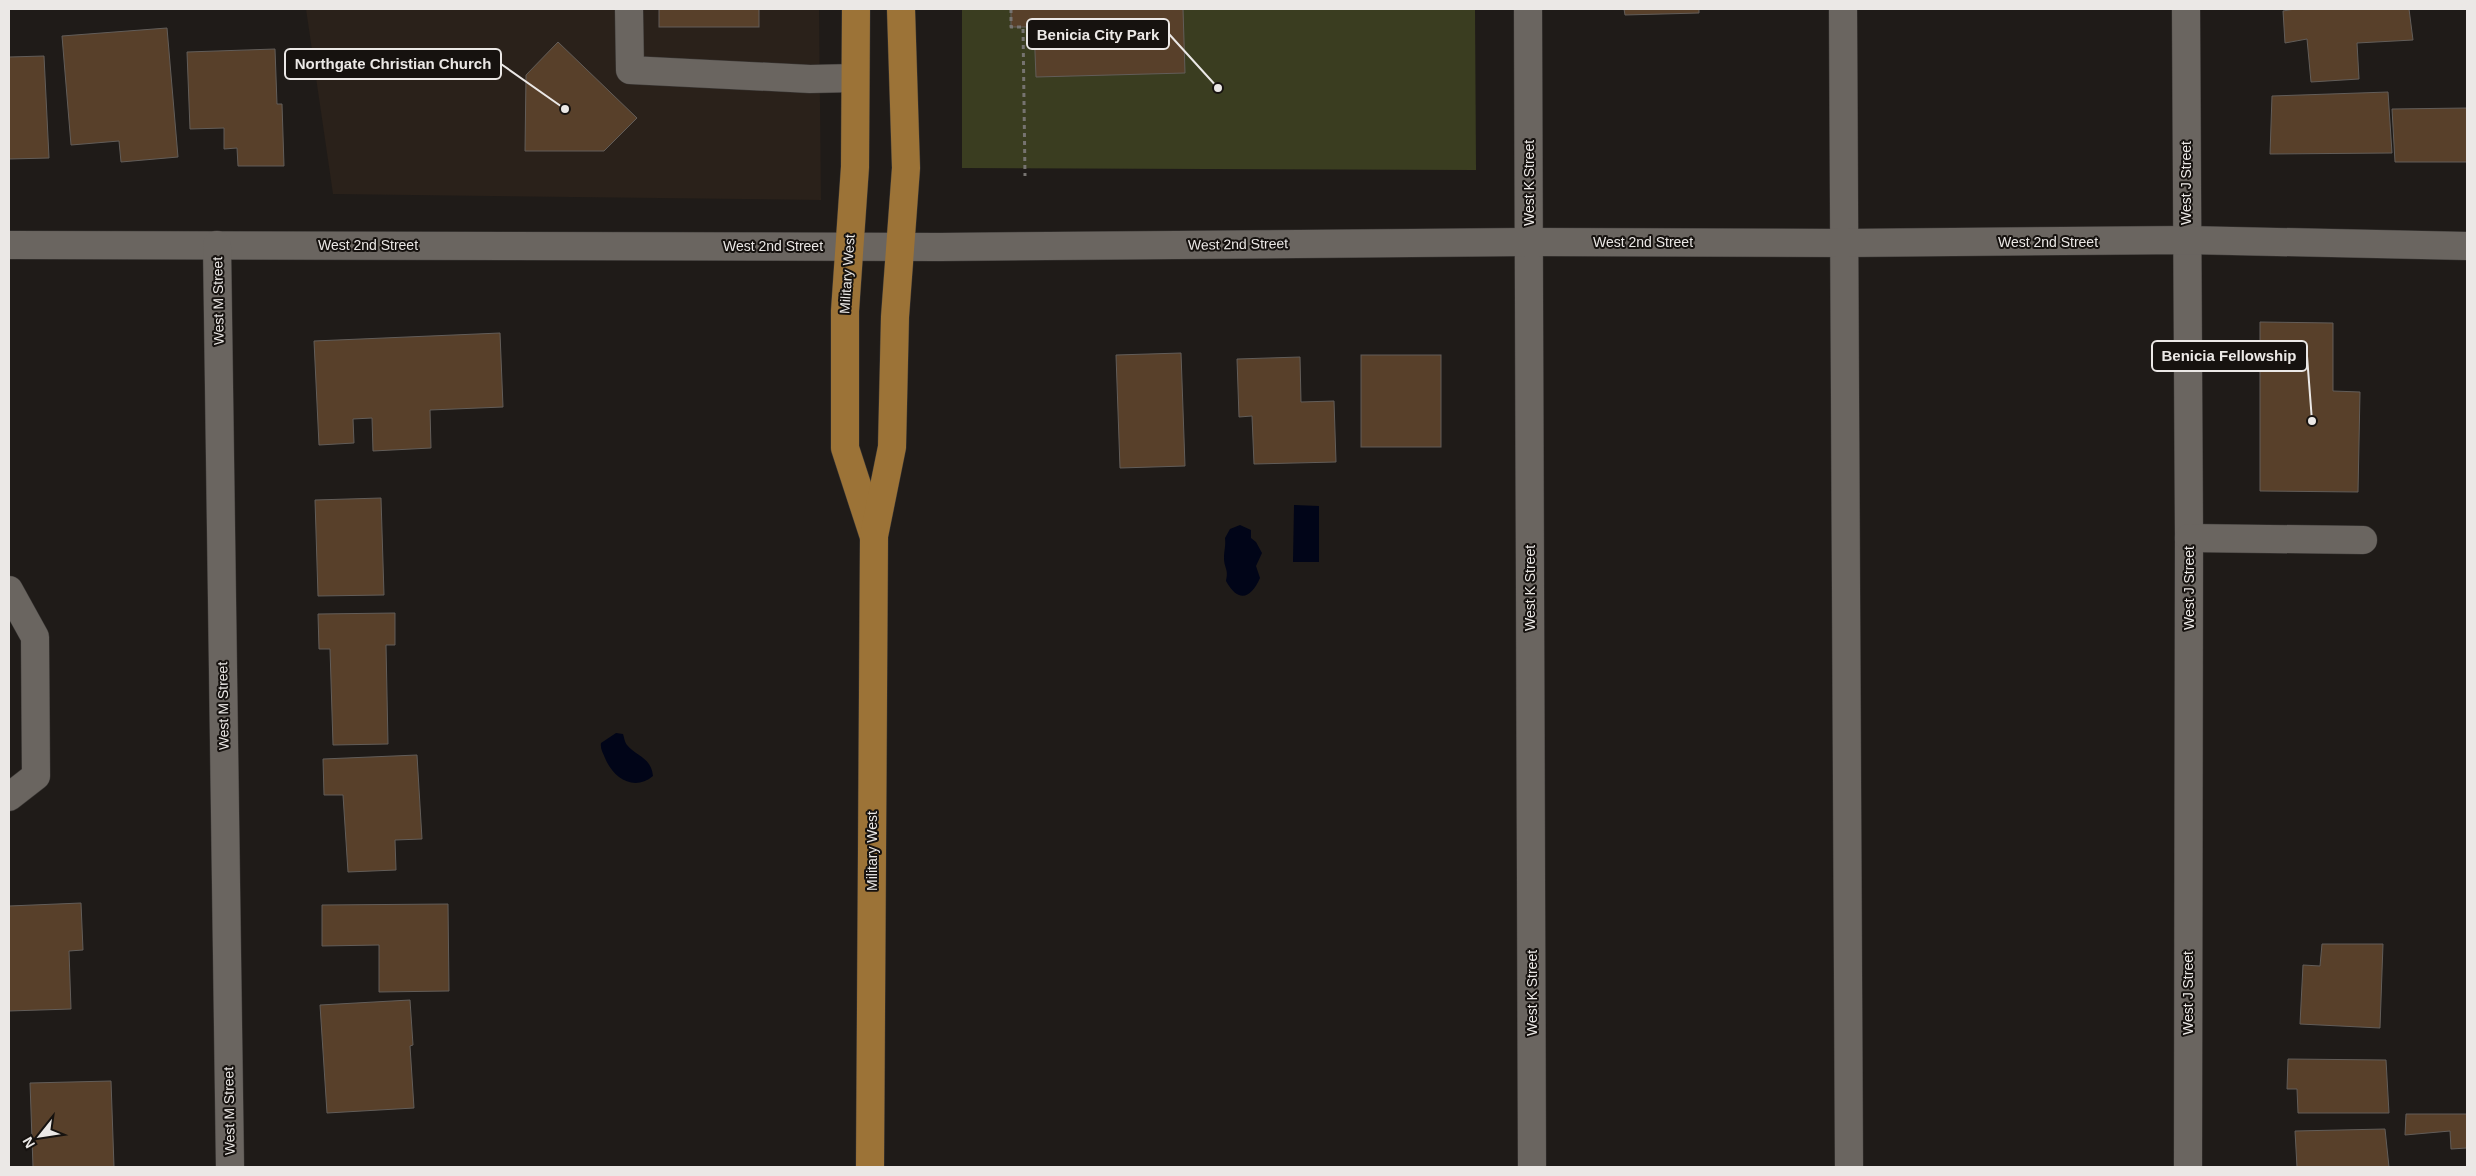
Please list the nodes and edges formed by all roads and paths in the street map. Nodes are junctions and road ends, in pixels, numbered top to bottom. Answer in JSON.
{"nodes":[{"id":1,"x":628,"y":9,"type":"edge"},
{"id":2,"x":856,"y":9,"type":"edge"},
{"id":3,"x":901,"y":9,"type":"edge"},
{"id":4,"x":1011,"y":9,"type":"edge"},
{"id":5,"x":1528,"y":9,"type":"edge"},
{"id":6,"x":1843,"y":9,"type":"edge"},
{"id":7,"x":2186,"y":9,"type":"edge"},
{"id":8,"x":855,"y":78,"type":"junction"},
{"id":9,"x":1025,"y":176,"type":"dead end"},
{"id":10,"x":2186,"y":240,"type":"junction"},
{"id":11,"x":1530,"y":242,"type":"junction"},
{"id":12,"x":1845,"y":243,"type":"junction"},
{"id":13,"x":9,"y":244,"type":"edge"},
{"id":14,"x":217,"y":245,"type":"junction"},
{"id":15,"x":849,"y":246,"type":"junction"},
{"id":16,"x":2467,"y":246,"type":"edge"},
{"id":17,"x":901,"y":247,"type":"junction"},
{"id":18,"x":874,"y":536,"type":"junction"},
{"id":19,"x":2189,"y":538,"type":"junction"},
{"id":20,"x":2363,"y":540,"type":"dead end"},
{"id":21,"x":9,"y":590,"type":"edge"},
{"id":22,"x":9,"y":797,"type":"edge"},
{"id":23,"x":230,"y":1167,"type":"edge"},
{"id":24,"x":870,"y":1167,"type":"edge"},
{"id":25,"x":1532,"y":1167,"type":"edge"},
{"id":26,"x":1849,"y":1167,"type":"edge"},
{"id":27,"x":2188,"y":1167,"type":"edge"}],
"edges":[{"from":1,"to":8,"type":"street"},
{"from":2,"to":8,"type":"main road","name":"Military West"},
{"from":3,"to":17,"type":"main road","name":"Military West"},
{"from":4,"to":9,"type":"path"},
{"from":5,"to":11,"type":"street","name":"West K Street"},
{"from":6,"to":12,"type":"street"},
{"from":7,"to":10,"type":"street","name":"West J Street"},
{"from":8,"to":15,"type":"main road","name":"Military West"},
{"from":10,"to":12,"type":"street","name":"West 2nd Street"},
{"from":10,"to":16,"type":"street","name":"West 2nd Street"},
{"from":10,"to":19,"type":"street","name":"West J Street"},
{"from":11,"to":12,"type":"street","name":"West 2nd Street"},
{"from":11,"to":17,"type":"street","name":"West 2nd Street"},
{"from":11,"to":25,"type":"street","name":"West K Street"},
{"from":12,"to":26,"type":"street"},
{"from":13,"to":14,"type":"street","name":"West 2nd Street"},
{"from":14,"to":15,"type":"street","name":"West 2nd Street"},
{"from":14,"to":23,"type":"street","name":"West M Street"},
{"from":15,"to":17,"type":"street","name":"West 2nd Street"},
{"from":15,"to":18,"type":"main road","name":"Military West"},
{"from":17,"to":18,"type":"main road","name":"Military West"},
{"from":18,"to":24,"type":"main road","name":"Military West"},
{"from":19,"to":20,"type":"street"},
{"from":19,"to":27,"type":"street","name":"West J Street"},
{"from":21,"to":22,"type":"street"}]}
